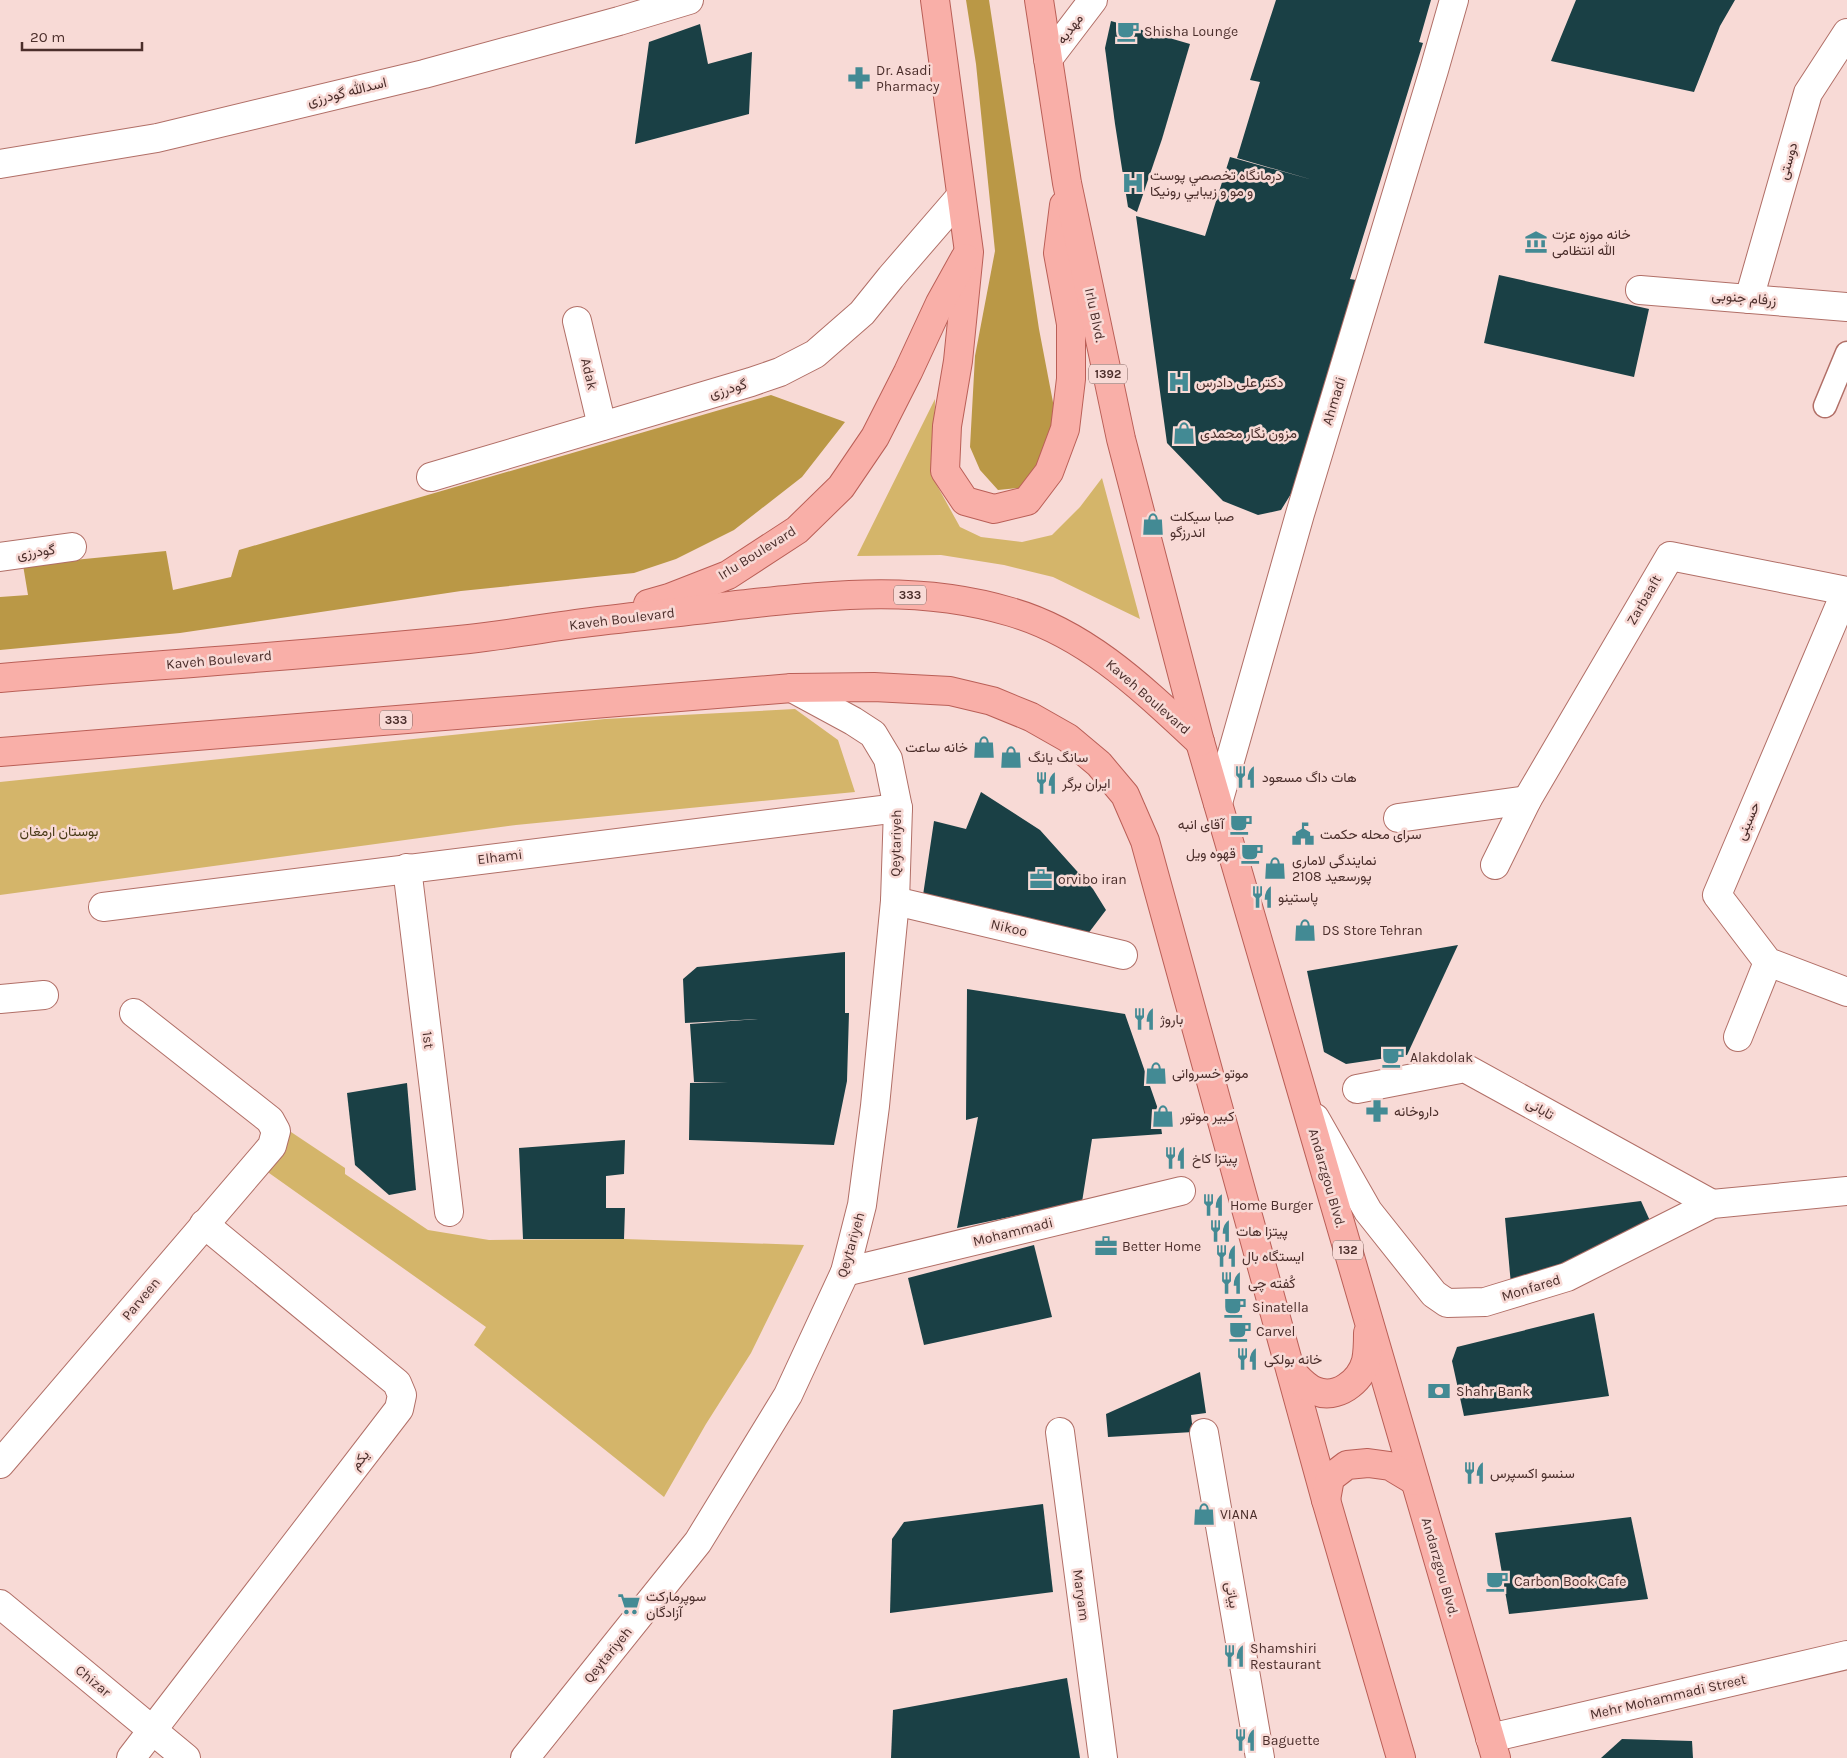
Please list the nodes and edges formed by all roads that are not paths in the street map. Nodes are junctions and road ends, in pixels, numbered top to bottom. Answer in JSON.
{"nodes":[{"id":1,"x":689,"y":0,"type":"edge"},
{"id":2,"x":934,"y":0,"type":"edge"},
{"id":3,"x":1039,"y":0,"type":"edge"},
{"id":4,"x":1092,"y":0,"type":"edge"},
{"id":5,"x":1454,"y":0,"type":"edge"},
{"id":6,"x":1847,"y":33,"type":"edge"},
{"id":7,"x":1048,"y":59,"type":"junction"},
{"id":8,"x":0,"y":164,"type":"edge"},
{"id":9,"x":1067,"y":183,"type":"junction"},
{"id":10,"x":961,"y":196,"type":"junction"},
{"id":11,"x":969,"y":252,"type":"junction"},
{"id":12,"x":1640,"y":290,"type":"dead end"},
{"id":13,"x":1749,"y":299,"type":"junction"},
{"id":14,"x":1847,"y":306,"type":"edge"},
{"id":15,"x":577,"y":322,"type":"dead end"},
{"id":16,"x":1847,"y":353,"type":"edge"},
{"id":17,"x":1825,"y":406,"type":"dead end"},
{"id":18,"x":602,"y":426,"type":"junction"},
{"id":19,"x":431,"y":477,"type":"dead end"},
{"id":20,"x":72,"y":547,"type":"dead end"},
{"id":21,"x":0,"y":557,"type":"edge"},
{"id":22,"x":1846,"y":591,"type":"edge"},
{"id":23,"x":577,"y":624,"type":"junction"},
{"id":24,"x":0,"y":678,"type":"edge"},
{"id":25,"x":792,"y":688,"type":"junction"},
{"id":26,"x":1200,"y":742,"type":"junction"},
{"id":27,"x":0,"y":752,"type":"edge"},
{"id":28,"x":1527,"y":800,"type":"junction"},
{"id":29,"x":1218,"y":803,"type":"junction"},
{"id":30,"x":898,"y":808,"type":"junction"},
{"id":31,"x":1398,"y":818,"type":"dead end"},
{"id":32,"x":1495,"y":865,"type":"dead end"},
{"id":33,"x":407,"y":868,"type":"junction"},
{"id":34,"x":895,"y":901,"type":"junction"},
{"id":35,"x":103,"y":907,"type":"dead end"},
{"id":36,"x":1123,"y":955,"type":"dead end"},
{"id":37,"x":1768,"y":962,"type":"junction"},
{"id":38,"x":1847,"y":992,"type":"edge"},
{"id":39,"x":44,"y":995,"type":"dead end"},
{"id":40,"x":0,"y":999,"type":"edge"},
{"id":41,"x":134,"y":1013,"type":"dead end"},
{"id":42,"x":1738,"y":1037,"type":"dead end"},
{"id":43,"x":1357,"y":1089,"type":"dead end"},
{"id":44,"x":1305,"y":1101,"type":"junction"},
{"id":45,"x":1181,"y":1191,"type":"dead end"},
{"id":46,"x":1847,"y":1191,"type":"edge"},
{"id":47,"x":1712,"y":1204,"type":"junction"},
{"id":48,"x":449,"y":1212,"type":"dead end"},
{"id":49,"x":204,"y":1224,"type":"junction"},
{"id":50,"x":845,"y":1272,"type":"junction"},
{"id":51,"x":1368,"y":1320,"type":"junction"},
{"id":52,"x":1291,"y":1371,"type":"junction"},
{"id":53,"x":1060,"y":1432,"type":"dead end"},
{"id":54,"x":1204,"y":1433,"type":"dead end"},
{"id":55,"x":0,"y":1464,"type":"edge"},
{"id":56,"x":1415,"y":1481,"type":"junction"},
{"id":57,"x":1326,"y":1500,"type":"junction"},
{"id":58,"x":0,"y":1604,"type":"edge"},
{"id":59,"x":1847,"y":1655,"type":"edge"},
{"id":60,"x":152,"y":1730,"type":"junction"},
{"id":61,"x":1493,"y":1748,"type":"edge"},
{"id":62,"x":131,"y":1758,"type":"edge"},
{"id":63,"x":186,"y":1758,"type":"edge"},
{"id":64,"x":525,"y":1758,"type":"edge"},
{"id":65,"x":1103,"y":1758,"type":"edge"},
{"id":66,"x":1260,"y":1758,"type":"edge"},
{"id":67,"x":1396,"y":1758,"type":"edge"},
{"id":68,"x":1401,"y":1758,"type":"edge"}],
"edges":[{"from":1,"to":8,"type":"street","name":"اسدالله گودرزی"},
{"from":2,"to":10,"type":"main road"},
{"from":3,"to":7,"type":"main road","name":"Irlu Blvd.","number":"1392"},
{"from":4,"to":7,"type":"street","name":"مهدیه"},
{"from":5,"to":29,"type":"street","name":"Ahmadi"},
{"from":6,"to":13,"type":"street","name":"دوستی"},
{"from":7,"to":9,"type":"main road","name":"Irlu Blvd.","number":"1392"},
{"from":9,"to":11,"type":"main road"},
{"from":9,"to":26,"type":"main road","name":"Irlu Blvd.","number":"1392"},
{"from":10,"to":11,"type":"main road"},
{"from":10,"to":18,"type":"street","name":"گودرزی"},
{"from":11,"to":23,"type":"main road","name":"Irlu Boulevard"},
{"from":12,"to":13,"type":"street","name":"زرفام جنوبی"},
{"from":13,"to":14,"type":"street","name":"زرفام جنوبی"},
{"from":15,"to":18,"type":"street","name":"Adak"},
{"from":16,"to":17,"type":"lane"},
{"from":18,"to":19,"type":"street","name":"گودرزی"},
{"from":20,"to":21,"type":"street","name":"گودرزی"},
{"from":22,"to":28,"type":"street","name":"Zarbaaft"},
{"from":22,"to":37,"type":"street","name":"حسینی"},
{"from":23,"to":24,"type":"main road","name":"Kaveh Boulevard","number":"333"},
{"from":23,"to":26,"type":"main road","name":"Kaveh Boulevard","number":"333"},
{"from":25,"to":27,"type":"main road","number":"333"},
{"from":25,"to":30,"type":"street","name":"Qeytariyeh"},
{"from":25,"to":52,"type":"main road","number":"333"},
{"from":26,"to":29,"type":"main road","name":"Andarzgou Blvd.","number":"132"},
{"from":28,"to":31,"type":"street"},
{"from":28,"to":32,"type":"street","name":"Zarbaaft"},
{"from":29,"to":44,"type":"main road","name":"Andarzgou Blvd.","number":"132"},
{"from":30,"to":33,"type":"street","name":"Elhami"},
{"from":30,"to":34,"type":"street","name":"Qeytariyeh"},
{"from":33,"to":35,"type":"street","name":"Elhami"},
{"from":33,"to":48,"type":"street","name":"1st"},
{"from":34,"to":36,"type":"street","name":"Nikoo"},
{"from":34,"to":50,"type":"street","name":"Qeytariyeh"},
{"from":37,"to":38,"type":"street"},
{"from":37,"to":42,"type":"street"},
{"from":39,"to":40,"type":"street"},
{"from":41,"to":49,"type":"street","name":"Parveen"},
{"from":43,"to":47,"type":"street","name":"تابانی"},
{"from":44,"to":47,"type":"street","name":"Monfared"},
{"from":44,"to":51,"type":"main road","name":"Andarzgou Blvd.","number":"132"},
{"from":45,"to":50,"type":"street","name":"Mohammadi"},
{"from":46,"to":47,"type":"street","name":"Monfared"},
{"from":49,"to":55,"type":"street","name":"Parveen"},
{"from":49,"to":60,"type":"street","name":"یکم"},
{"from":50,"to":64,"type":"street","name":"Qeytariyeh"},
{"from":51,"to":52,"type":"main road"},
{"from":51,"to":56,"type":"main road","name":"Andarzgou Blvd.","number":"132"},
{"from":52,"to":57,"type":"main road"},
{"from":53,"to":65,"type":"street","name":"Maryam"},
{"from":54,"to":66,"type":"street","name":"بیاتی"},
{"from":56,"to":57,"type":"main road"},
{"from":56,"to":61,"type":"main road","name":"Andarzgou Blvd.","number":"132"},
{"from":57,"to":68,"type":"main road"},
{"from":58,"to":60,"type":"street","name":"Chizar"},
{"from":59,"to":61,"type":"street","name":"Mehr Mohammadi Street"},
{"from":60,"to":62,"type":"street","name":"یکم"},
{"from":60,"to":63,"type":"street","name":"Chizar"},
{"from":67,"to":68,"type":"street"}]}
